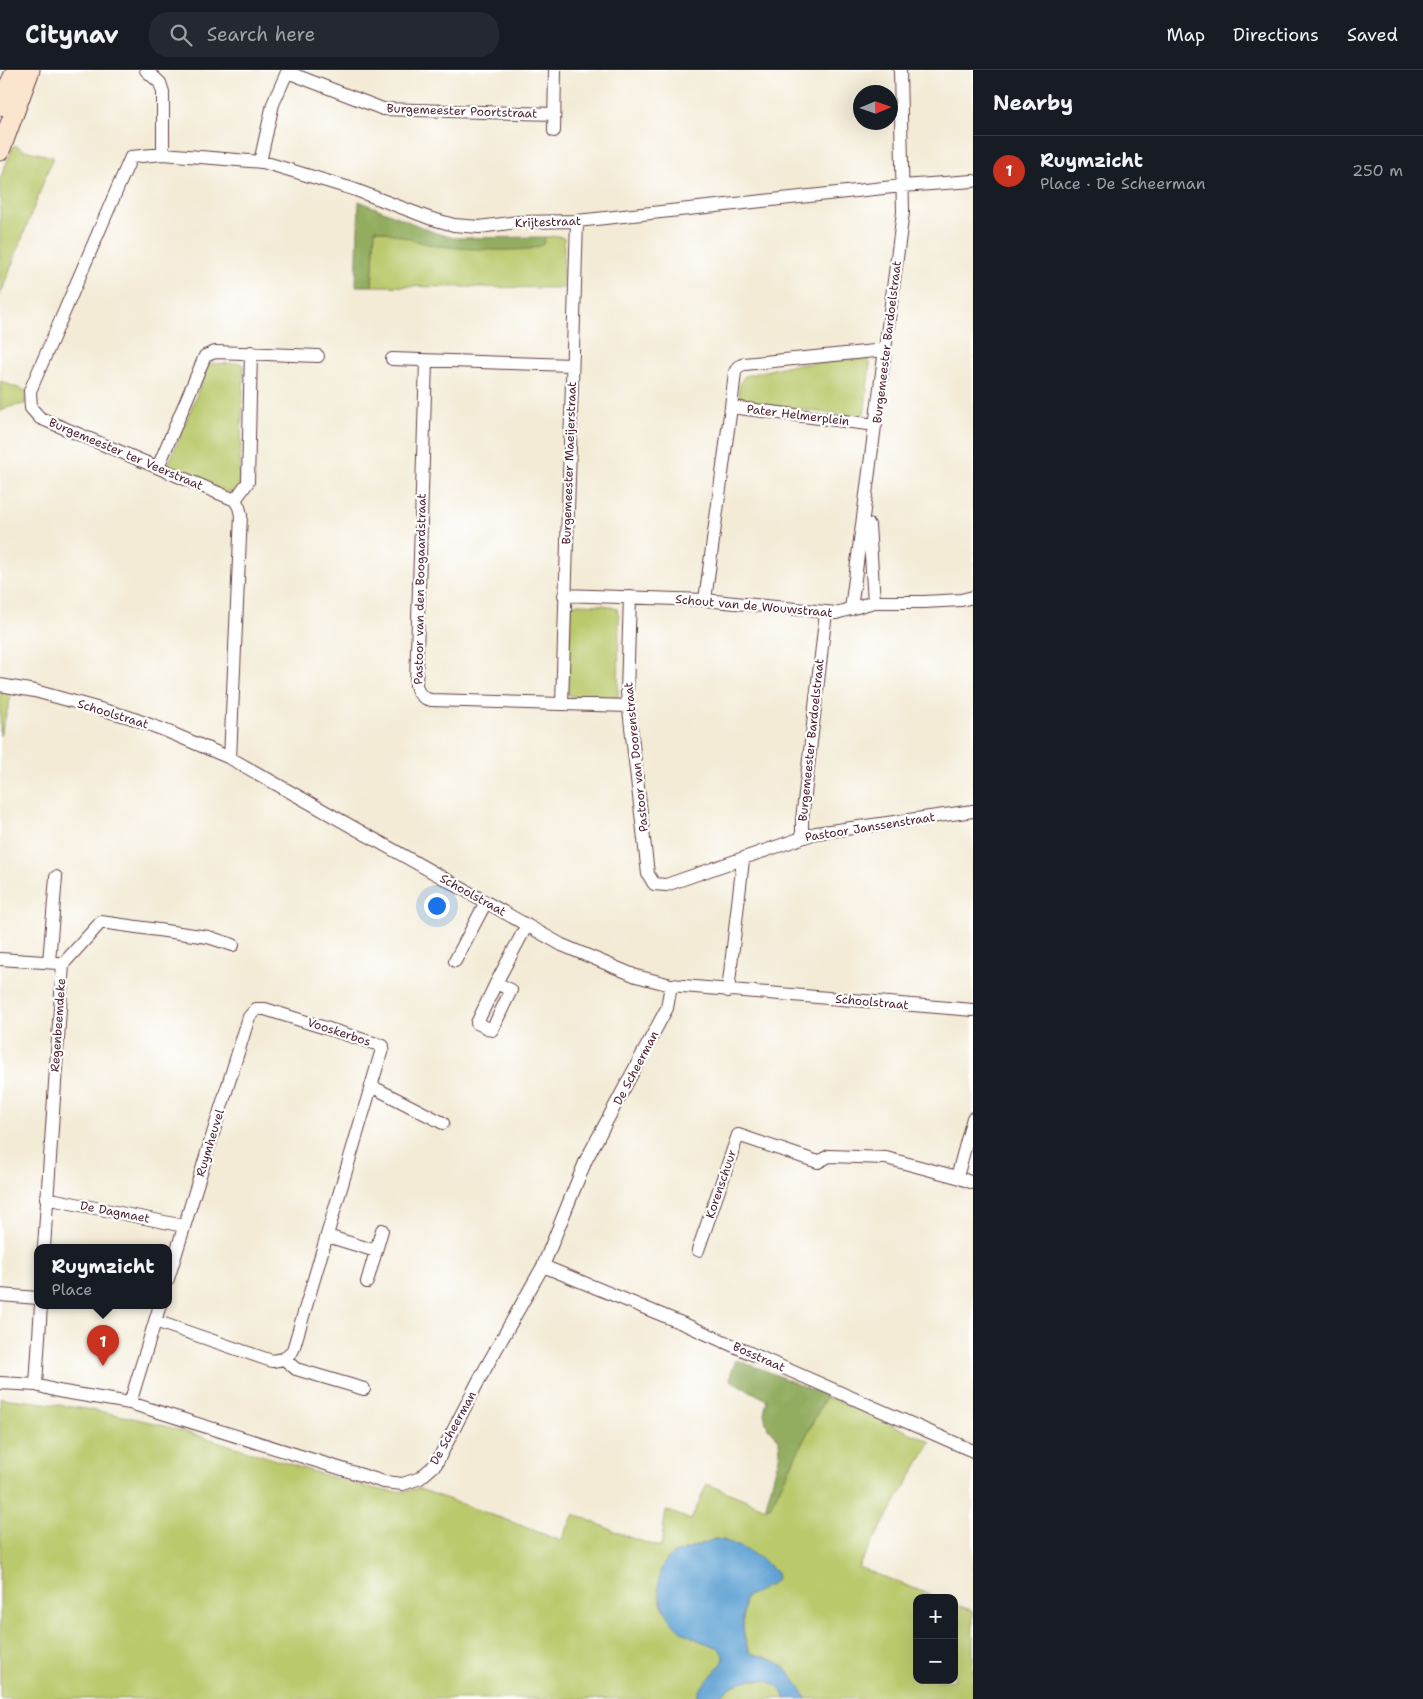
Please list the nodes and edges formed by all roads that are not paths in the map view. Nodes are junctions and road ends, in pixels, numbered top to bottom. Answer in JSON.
{"nodes":[{"id":1,"x":16,"y":70,"type":"edge"},
{"id":2,"x":30,"y":70,"type":"edge"},
{"id":3,"x":146,"y":70,"type":"edge"},
{"id":4,"x":555,"y":70,"type":"edge"},
{"id":5,"x":900,"y":70,"type":"edge"},
{"id":6,"x":287,"y":71,"type":"edge"},
{"id":7,"x":0,"y":106,"type":"edge"},
{"id":8,"x":554,"y":114,"type":"junction"},
{"id":9,"x":554,"y":131,"type":"dead end"},
{"id":10,"x":0,"y":152,"type":"edge"},
{"id":11,"x":164,"y":154,"type":"junction"},
{"id":12,"x":131,"y":157,"type":"joint"},
{"id":13,"x":260,"y":162,"type":"junction"},
{"id":14,"x":973,"y":181,"type":"edge"},
{"id":15,"x":902,"y":186,"type":"junction"},
{"id":16,"x":577,"y":221,"type":"junction"},
{"id":17,"x":885,"y":350,"type":"junction"},
{"id":18,"x":251,"y":352,"type":"junction"},
{"id":19,"x":318,"y":356,"type":"dead end"},
{"id":20,"x":392,"y":359,"type":"dead end"},
{"id":21,"x":426,"y":361,"type":"junction"},
{"id":22,"x":572,"y":365,"type":"junction"},
{"id":23,"x":731,"y":408,"type":"junction"},
{"id":24,"x":876,"y":425,"type":"junction"},
{"id":25,"x":158,"y":467,"type":"junction"},
{"id":26,"x":867,"y":497,"type":"junction"},
{"id":27,"x":235,"y":500,"type":"junction"},
{"id":28,"x":564,"y":595,"type":"junction"},
{"id":29,"x":630,"y":597,"type":"junction"},
{"id":30,"x":973,"y":597,"type":"edge"},
{"id":31,"x":705,"y":600,"type":"junction"},
{"id":32,"x":874,"y":602,"type":"junction"},
{"id":33,"x":851,"y":609,"type":"junction"},
{"id":34,"x":826,"y":612,"type":"junction"},
{"id":35,"x":0,"y":685,"type":"edge"},
{"id":36,"x":562,"y":704,"type":"junction"},
{"id":37,"x":629,"y":706,"type":"junction"},
{"id":38,"x":230,"y":758,"type":"junction"},
{"id":39,"x":973,"y":811,"type":"edge"},
{"id":40,"x":802,"y":837,"type":"junction"},
{"id":41,"x":743,"y":860,"type":"junction"},
{"id":42,"x":56,"y":877,"type":"dead end"},
{"id":43,"x":654,"y":884,"type":"joint"},
{"id":44,"x":486,"y":902,"type":"junction"},
{"id":45,"x":527,"y":925,"type":"junction"},
{"id":46,"x":233,"y":945,"type":"dead end"},
{"id":47,"x":0,"y":959,"type":"edge"},
{"id":48,"x":455,"y":961,"type":"dead end"},
{"id":49,"x":49,"y":962,"type":"junction"},
{"id":50,"x":63,"y":964,"type":"junction"},
{"id":51,"x":496,"y":983,"type":"dead end"},
{"id":52,"x":671,"y":985,"type":"junction"},
{"id":53,"x":728,"y":990,"type":"junction"},
{"id":54,"x":256,"y":1009,"type":"joint"},
{"id":55,"x":973,"y":1010,"type":"edge"},
{"id":56,"x":371,"y":1086,"type":"junction"},
{"id":57,"x":973,"y":1118,"type":"edge"},
{"id":58,"x":443,"y":1123,"type":"dead end"},
{"id":59,"x":957,"y":1177,"type":"junction"},
{"id":60,"x":973,"y":1183,"type":"edge"},
{"id":61,"x":46,"y":1198,"type":"junction"},
{"id":62,"x":184,"y":1226,"type":"junction"},
{"id":63,"x":382,"y":1230,"type":"dead end"},
{"id":64,"x":327,"y":1236,"type":"junction"},
{"id":65,"x":44,"y":1244,"type":"edge"},
{"id":66,"x":698,"y":1250,"type":"dead end"},
{"id":67,"x":376,"y":1251,"type":"junction"},
{"id":68,"x":172,"y":1266,"type":"edge"},
{"id":69,"x":543,"y":1266,"type":"junction"},
{"id":70,"x":367,"y":1282,"type":"dead end"},
{"id":71,"x":0,"y":1295,"type":"edge"},
{"id":72,"x":34,"y":1298,"type":"edge"},
{"id":73,"x":41,"y":1309,"type":"edge"},
{"id":74,"x":159,"y":1309,"type":"edge"},
{"id":75,"x":155,"y":1321,"type":"junction"},
{"id":76,"x":284,"y":1359,"type":"junction"},
{"id":77,"x":0,"y":1383,"type":"edge"},
{"id":78,"x":36,"y":1385,"type":"junction"},
{"id":79,"x":364,"y":1389,"type":"dead end"},
{"id":80,"x":130,"y":1403,"type":"junction"},
{"id":81,"x":973,"y":1451,"type":"edge"}],
"edges":[{"from":1,"to":7,"type":"main road"},
{"from":2,"to":10,"type":"main road"},
{"from":3,"to":11,"type":"street"},
{"from":4,"to":8,"type":"street","name":"Burgemeester Poortstraat"},
{"from":5,"to":15,"type":"street","name":"Burgemeester Bardoelstraat"},
{"from":6,"to":8,"type":"street","name":"Burgemeester Poortstraat"},
{"from":6,"to":13,"type":"street"},
{"from":8,"to":9,"type":"street","name":"Burgemeester Poortstraat"},
{"from":11,"to":12,"type":"street","name":"Krijtestraat"},
{"from":11,"to":13,"type":"street","name":"Krijtestraat"},
{"from":12,"to":25,"type":"street","name":"Burgemeester ter Veerstraat"},
{"from":13,"to":16,"type":"street","name":"Krijtestraat"},
{"from":14,"to":15,"type":"street","name":"Krijtestraat"},
{"from":15,"to":16,"type":"street","name":"Krijtestraat"},
{"from":15,"to":17,"type":"street","name":"Burgemeester Bardoelstraat"},
{"from":16,"to":22,"type":"street","name":"Burgemeester Maeijerstraat"},
{"from":17,"to":23,"type":"street","name":"Pater Helmerplein"},
{"from":17,"to":24,"type":"street","name":"Burgemeester Bardoelstraat"},
{"from":18,"to":19,"type":"street"},
{"from":18,"to":25,"type":"street"},
{"from":18,"to":27,"type":"street"},
{"from":20,"to":21,"type":"street"},
{"from":21,"to":22,"type":"street"},
{"from":21,"to":36,"type":"street","name":"Pastoor van den Boogaardstraat"},
{"from":22,"to":28,"type":"street","name":"Burgemeester Maeijerstraat"},
{"from":23,"to":24,"type":"street","name":"Pater Helmerplein"},
{"from":23,"to":31,"type":"street"},
{"from":24,"to":26,"type":"street","name":"Burgemeester Bardoelstraat"},
{"from":25,"to":27,"type":"street","name":"Burgemeester ter Veerstraat"},
{"from":26,"to":32,"type":"street","name":"Burgemeester Bardoelstraat"},
{"from":26,"to":33,"type":"street","name":"Burgemeester Bardoelstraat"},
{"from":27,"to":38,"type":"street"},
{"from":28,"to":29,"type":"street","name":"Schout van de Wouwstraat"},
{"from":28,"to":36,"type":"street","name":"Burgemeester Maeijerstraat"},
{"from":29,"to":31,"type":"street","name":"Schout van de Wouwstraat"},
{"from":29,"to":37,"type":"street","name":"Pastoor van Doorenstraat"},
{"from":30,"to":32,"type":"street","name":"Schout van de Wouwstraat"},
{"from":31,"to":34,"type":"street","name":"Schout van de Wouwstraat"},
{"from":32,"to":33,"type":"street","name":"Schout van de Wouwstraat"},
{"from":33,"to":34,"type":"street","name":"Schout van de Wouwstraat"},
{"from":34,"to":40,"type":"street","name":"Burgemeester Bardoelstraat"},
{"from":35,"to":38,"type":"street","name":"Schoolstraat"},
{"from":36,"to":37,"type":"street","name":"Pastoor van den Boogaardstraat"},
{"from":37,"to":43,"type":"street","name":"Pastoor van Doorenstraat"},
{"from":38,"to":44,"type":"street","name":"Schoolstraat"},
{"from":39,"to":40,"type":"street","name":"Pastoor Janssenstraat"},
{"from":40,"to":41,"type":"street","name":"Pastoor Janssenstraat"},
{"from":41,"to":43,"type":"street","name":"Pastoor Janssenstraat"},
{"from":41,"to":53,"type":"street"},
{"from":42,"to":49,"type":"street","name":"Regenbeemdeke"},
{"from":44,"to":45,"type":"street","name":"Schoolstraat"},
{"from":44,"to":48,"type":"street"},
{"from":45,"to":51,"type":"street"},
{"from":45,"to":52,"type":"street","name":"Schoolstraat"},
{"from":46,"to":50,"type":"street","name":"Regenbeemdeke"},
{"from":47,"to":49,"type":"street"},
{"from":49,"to":50,"type":"street"},
{"from":50,"to":61,"type":"street","name":"Regenbeemdeke"},
{"from":52,"to":53,"type":"street","name":"Schoolstraat"},
{"from":52,"to":69,"type":"street","name":"De Scheerman"},
{"from":53,"to":55,"type":"street","name":"Schoolstraat"},
{"from":54,"to":56,"type":"street","name":"Vooskerbos"},
{"from":54,"to":62,"type":"street","name":"Ruymheuvel"},
{"from":56,"to":58,"type":"street"},
{"from":56,"to":64,"type":"street","name":"Vooskerbos"},
{"from":57,"to":59,"type":"street"},
{"from":59,"to":60,"type":"street","name":"Korenschuur"},
{"from":59,"to":66,"type":"street","name":"Korenschuur"},
{"from":61,"to":62,"type":"street","name":"De Dagmaet"},
{"from":61,"to":65,"type":"street","name":"Regenbeemdeke"},
{"from":62,"to":68,"type":"street","name":"Ruymheuvel"},
{"from":63,"to":67,"type":"street"},
{"from":64,"to":67,"type":"street"},
{"from":64,"to":76,"type":"street","name":"Vooskerbos"},
{"from":67,"to":70,"type":"street"},
{"from":69,"to":80,"type":"street","name":"De Scheerman"},
{"from":69,"to":81,"type":"street","name":"Bosstraat"},
{"from":71,"to":72,"type":"street"},
{"from":73,"to":78,"type":"street"},
{"from":74,"to":75,"type":"street"},
{"from":75,"to":76,"type":"street"},
{"from":75,"to":80,"type":"street"},
{"from":76,"to":79,"type":"street"},
{"from":77,"to":78,"type":"street","name":"De Scheerman"},
{"from":78,"to":80,"type":"street","name":"De Scheerman"}]}
